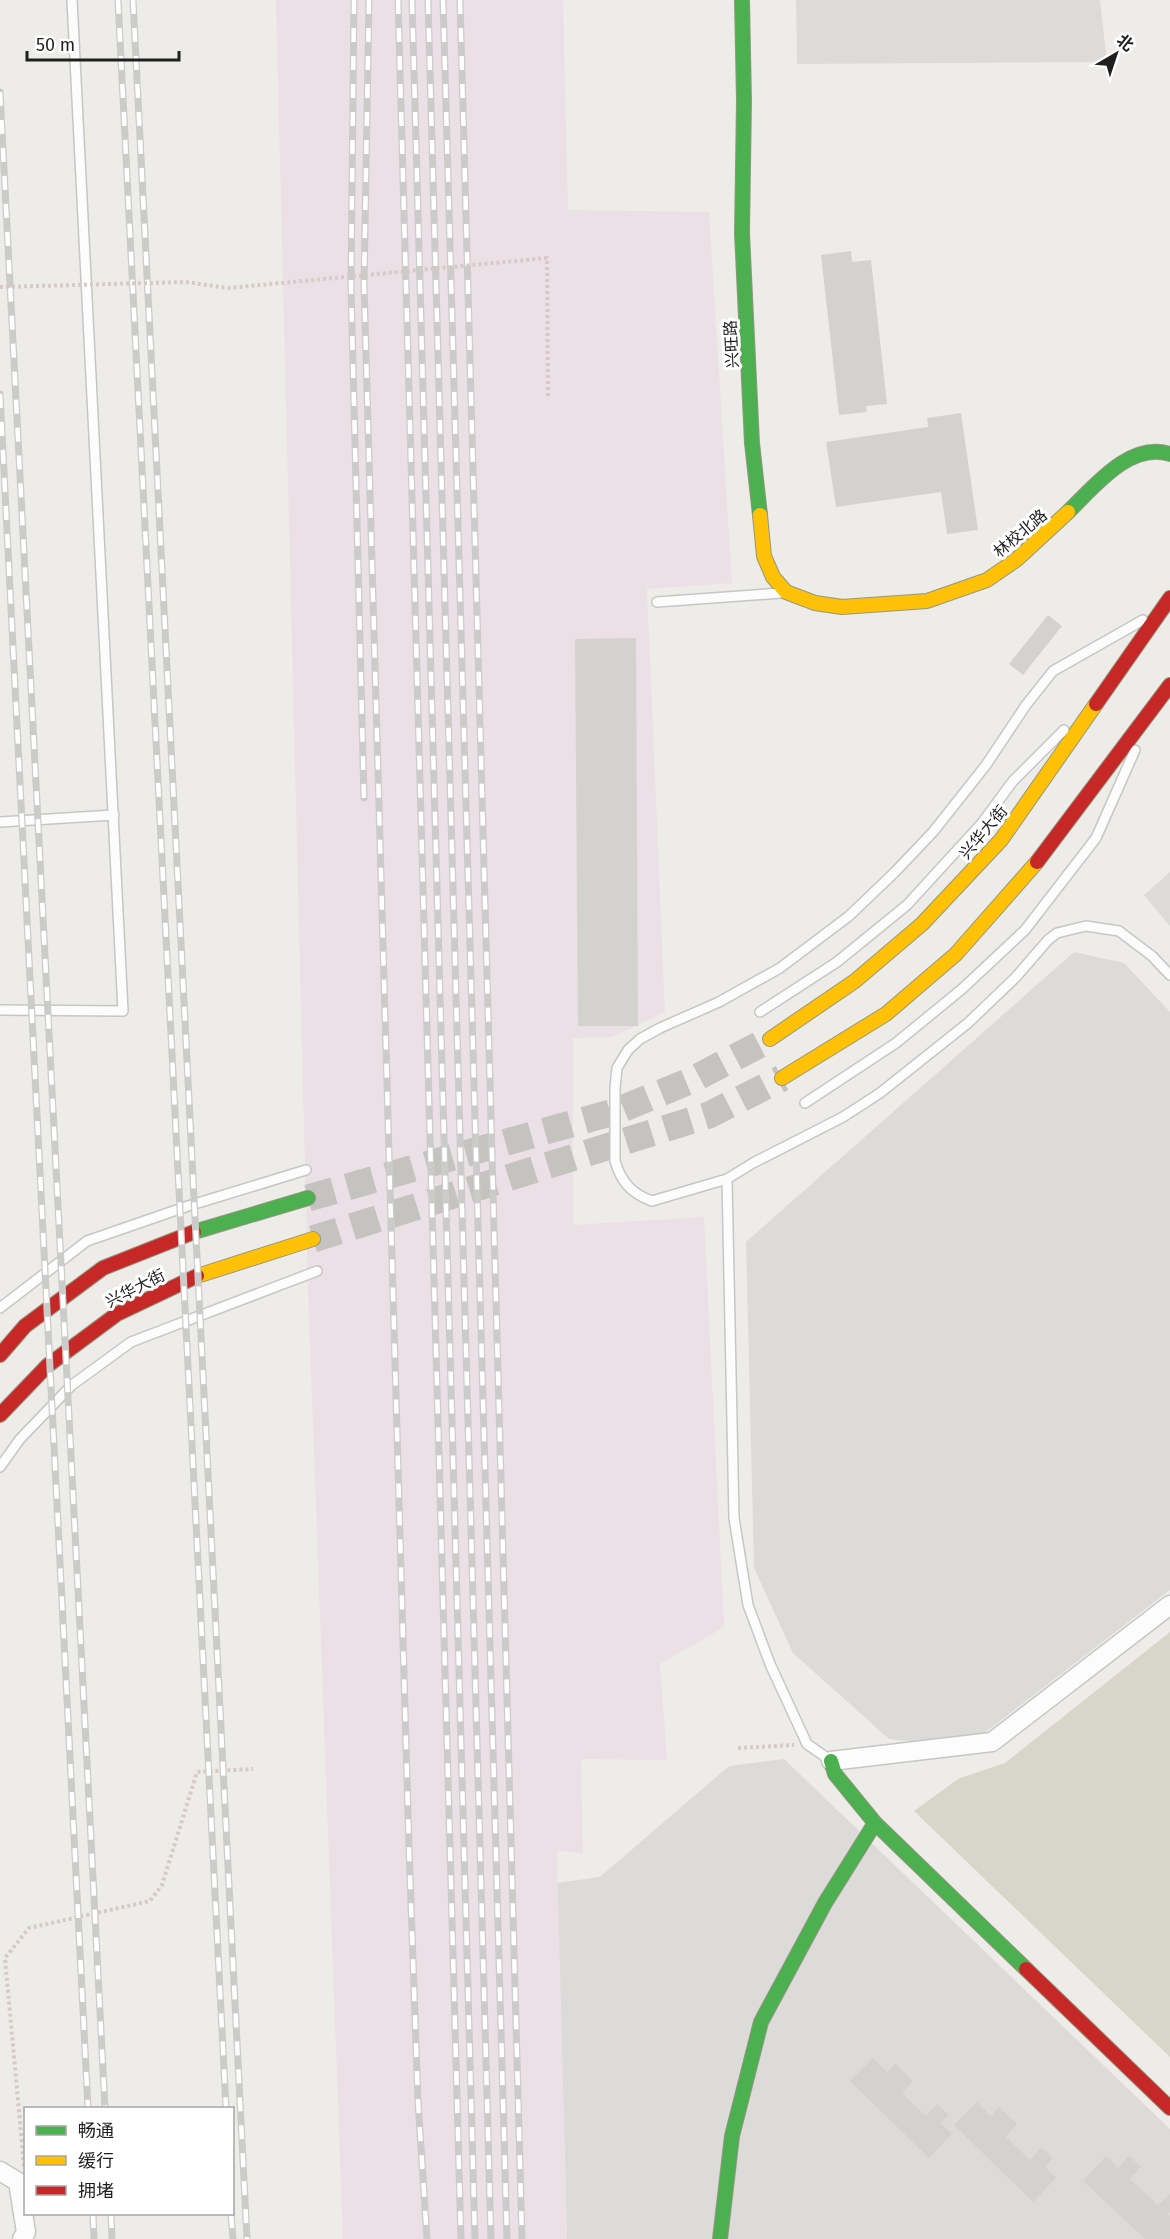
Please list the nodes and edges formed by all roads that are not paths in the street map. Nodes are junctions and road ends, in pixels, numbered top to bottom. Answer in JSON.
{"nodes":[{"id":1,"x":72,"y":0,"type":"edge"},
{"id":2,"x":742,"y":0,"type":"edge"},
{"id":3,"x":1170,"y":454,"type":"edge"},
{"id":4,"x":786,"y":592,"type":"junction"},
{"id":5,"x":657,"y":602,"type":"dead end"},
{"id":6,"x":1167,"y":603,"type":"edge"},
{"id":7,"x":1113,"y":681,"type":"junction"},
{"id":8,"x":1170,"y":685,"type":"edge"},
{"id":9,"x":1154,"y":707,"type":"junction"},
{"id":10,"x":114,"y":815,"type":"junction"},
{"id":11,"x":0,"y":822,"type":"edge"},
{"id":12,"x":1170,"y":975,"type":"edge"},
{"id":13,"x":0,"y":1010,"type":"edge"},
{"id":14,"x":760,"y":1012,"type":"dead end"},
{"id":15,"x":770,"y":1039,"type":"tunnel mouth"},
{"id":16,"x":782,"y":1078,"type":"tunnel mouth"},
{"id":17,"x":805,"y":1103,"type":"dead end"},
{"id":18,"x":306,"y":1170,"type":"dead end"},
{"id":19,"x":727,"y":1179,"type":"junction"},
{"id":20,"x":308,"y":1198,"type":"tunnel mouth"},
{"id":21,"x":313,"y":1239,"type":"tunnel mouth"},
{"id":22,"x":317,"y":1271,"type":"dead end"},
{"id":23,"x":0,"y":1308,"type":"edge"},
{"id":24,"x":0,"y":1355,"type":"edge"},
{"id":25,"x":0,"y":1415,"type":"edge"},
{"id":26,"x":0,"y":1467,"type":"edge"},
{"id":27,"x":1170,"y":1605,"type":"edge"},
{"id":28,"x":831,"y":1761,"type":"junction"},
{"id":29,"x":875,"y":1822,"type":"junction"},
{"id":30,"x":1170,"y":2108,"type":"edge"},
{"id":31,"x":0,"y":2171,"type":"edge"},
{"id":32,"x":22,"y":2239,"type":"edge"},
{"id":33,"x":720,"y":2239,"type":"edge"}],
"edges":[{"from":1,"to":10,"type":"lane"},
{"from":2,"to":4,"type":"main road","name":"兴旺路"},
{"from":3,"to":4,"type":"main road","name":"林校北路"},
{"from":4,"to":5,"type":"lane"},
{"from":6,"to":7,"type":"main road","name":"兴华大街"},
{"from":6,"to":19,"type":"lane"},
{"from":7,"to":14,"type":"lane"},
{"from":7,"to":15,"type":"main road","name":"兴华大街"},
{"from":8,"to":9,"type":"main road"},
{"from":9,"to":16,"type":"main road"},
{"from":9,"to":17,"type":"lane"},
{"from":10,"to":11,"type":"lane"},
{"from":10,"to":13,"type":"lane"},
{"from":12,"to":19,"type":"lane"},
{"from":18,"to":23,"type":"lane"},
{"from":19,"to":28,"type":"lane"},
{"from":20,"to":24,"type":"main road","name":"兴华大街"},
{"from":21,"to":25,"type":"main road","name":"兴华大街"},
{"from":22,"to":26,"type":"lane"},
{"from":27,"to":28,"type":"street"},
{"from":28,"to":29,"type":"main road"},
{"from":29,"to":30,"type":"main road"},
{"from":29,"to":33,"type":"main road"},
{"from":31,"to":32,"type":"street"}]}
